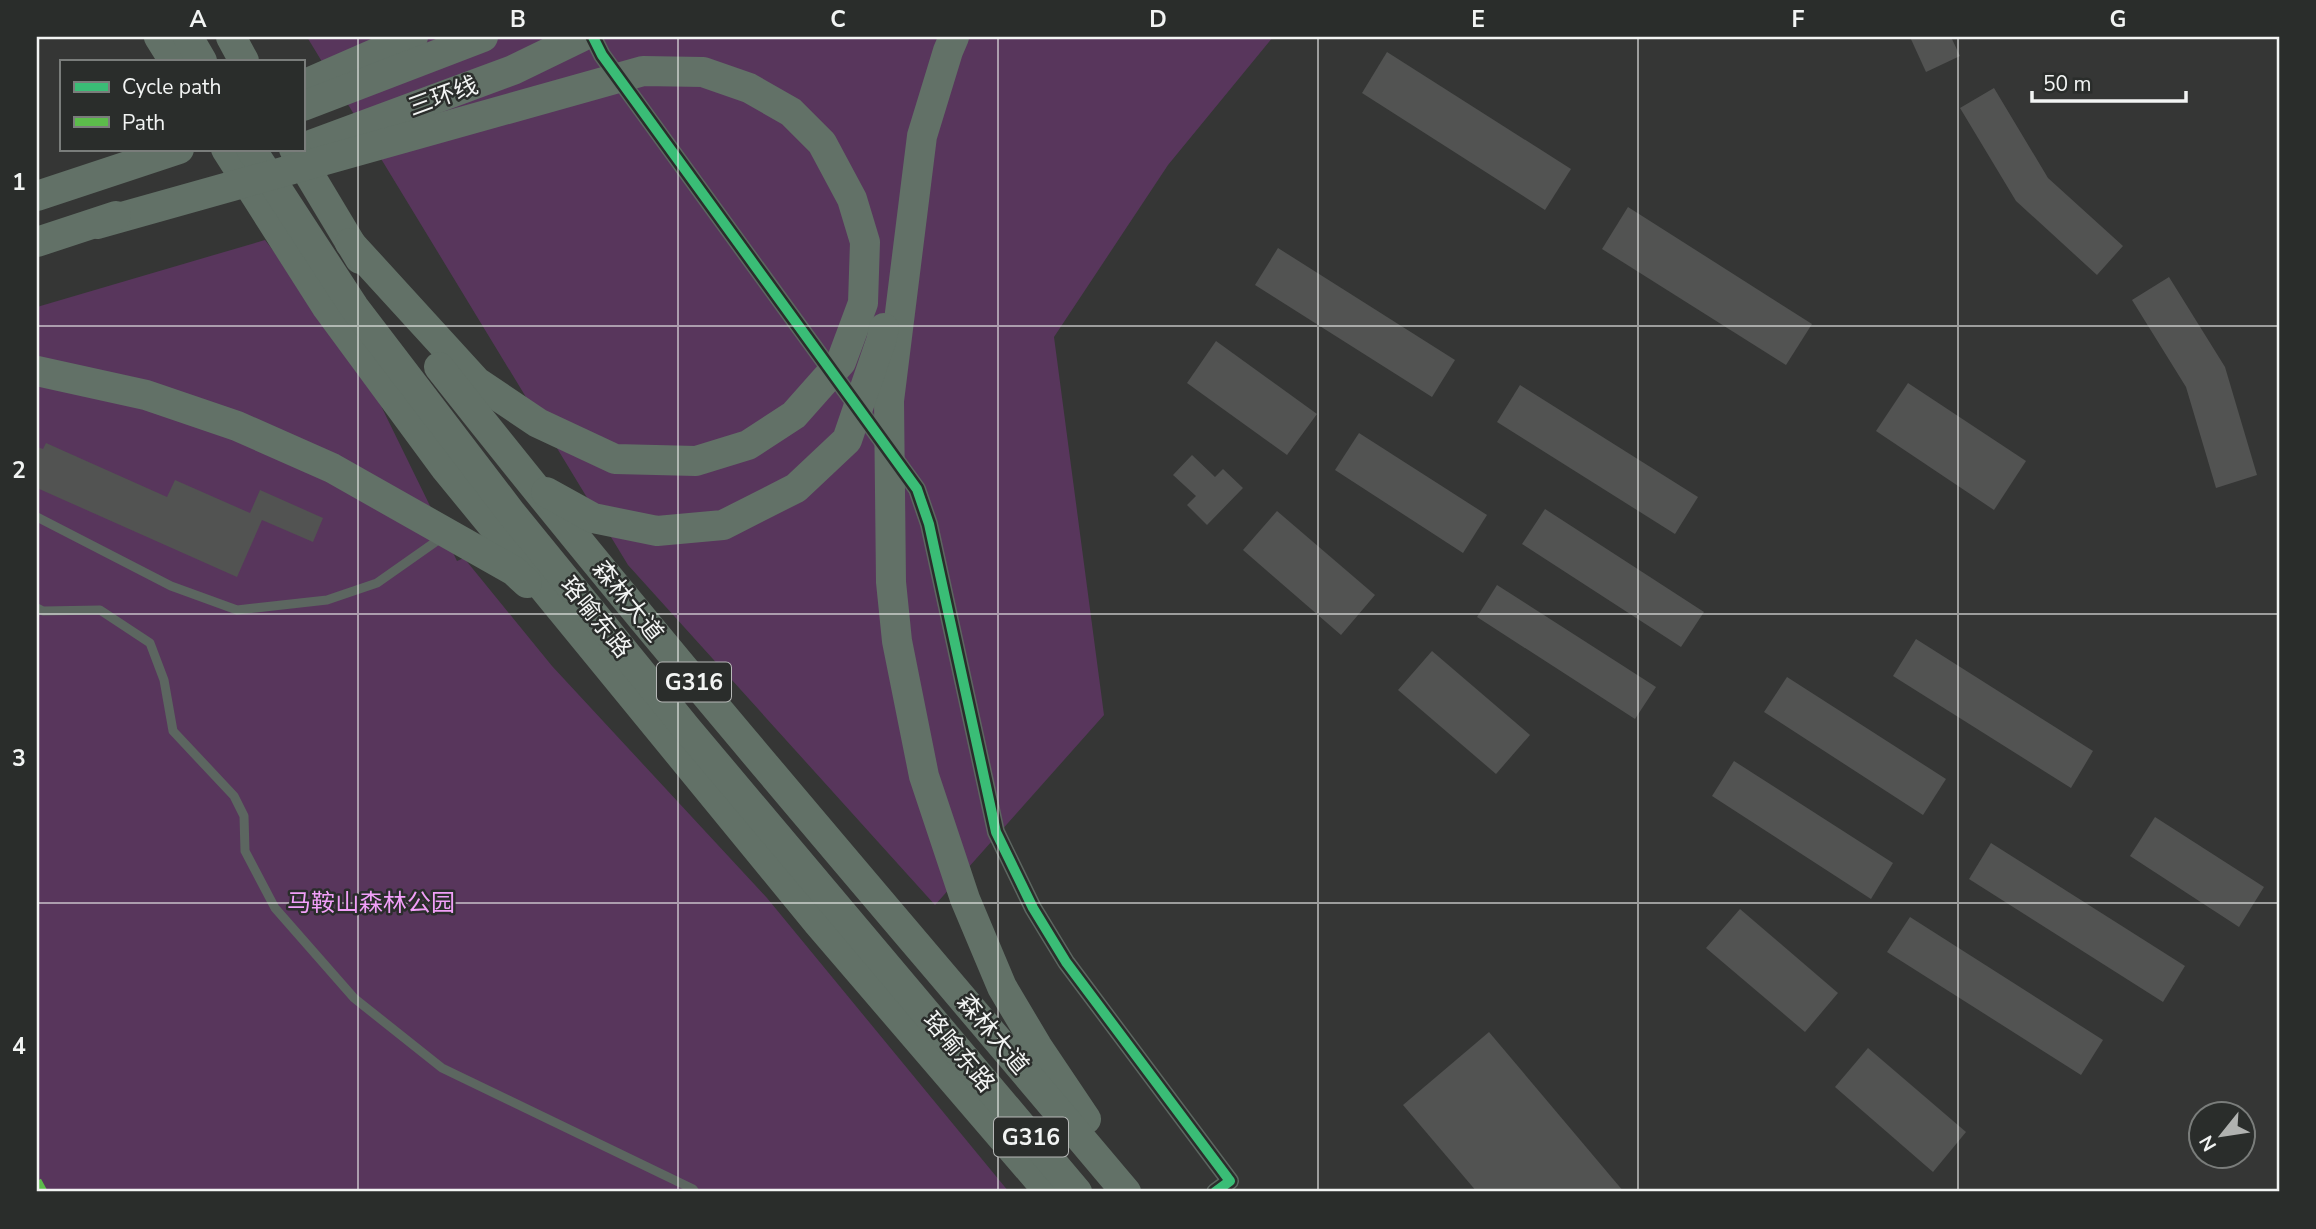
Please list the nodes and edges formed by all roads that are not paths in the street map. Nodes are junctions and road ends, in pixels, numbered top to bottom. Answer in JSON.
{"nodes":[{"id":1,"x":159,"y":37,"type":"edge"},
{"id":2,"x":188,"y":37,"type":"edge"},
{"id":3,"x":231,"y":37,"type":"edge"},
{"id":4,"x":238,"y":37,"type":"edge"},
{"id":5,"x":413,"y":37,"type":"edge"},
{"id":6,"x":483,"y":37,"type":"edge"},
{"id":7,"x":581,"y":37,"type":"edge"},
{"id":8,"x":593,"y":37,"type":"edge"},
{"id":9,"x":954,"y":37,"type":"edge"},
{"id":10,"x":173,"y":60,"type":"edge"},
{"id":11,"x":201,"y":60,"type":"edge"},
{"id":12,"x":244,"y":60,"type":"edge"},
{"id":13,"x":245,"y":60,"type":"edge"},
{"id":14,"x":304,"y":85,"type":"edge"},
{"id":15,"x":304,"y":106,"type":"edge"},
{"id":16,"x":922,"y":136,"type":"junction"},
{"id":17,"x":304,"y":147,"type":"edge"},
{"id":18,"x":157,"y":150,"type":"edge"},
{"id":19,"x":176,"y":150,"type":"edge"},
{"id":20,"x":227,"y":150,"type":"edge"},
{"id":21,"x":252,"y":150,"type":"edge"},
{"id":22,"x":294,"y":150,"type":"edge"},
{"id":23,"x":296,"y":150,"type":"edge"},
{"id":24,"x":82,"y":183,"type":"junction"},
{"id":25,"x":37,"y":196,"type":"edge"},
{"id":26,"x":97,"y":224,"type":"junction"},
{"id":27,"x":37,"y":242,"type":"edge"},
{"id":28,"x":350,"y":243,"type":"junction"},
{"id":29,"x":397,"y":365,"type":"junction"},
{"id":30,"x":37,"y":371,"type":"edge"},
{"id":31,"x":37,"y":517,"type":"edge"},
{"id":32,"x":468,"y":517,"type":"junction"},
{"id":33,"x":37,"y":608,"type":"edge"},
{"id":34,"x":687,"y":729,"type":"junction"},
{"id":35,"x":695,"y":1192,"type":"edge"},
{"id":36,"x":1049,"y":1192,"type":"edge"},
{"id":37,"x":1077,"y":1192,"type":"edge"},
{"id":38,"x":1126,"y":1192,"type":"edge"},
{"id":39,"x":1134,"y":1192,"type":"edge"},
{"id":40,"x":1215,"y":1192,"type":"edge"}],
"edges":[{"from":1,"to":10,"type":"highway"},
{"from":2,"to":11,"type":"highway"},
{"from":3,"to":12,"type":"highway"},
{"from":4,"to":13,"type":"highway"},
{"from":5,"to":14,"type":"highway"},
{"from":6,"to":15,"type":"highway","name":"三环线"},
{"from":7,"to":17,"type":"highway","name":"三环线"},
{"from":8,"to":40,"type":"street"},
{"from":9,"to":16,"type":"highway"},
{"from":16,"to":29,"type":"highway"},
{"from":16,"to":39,"type":"highway"},
{"from":18,"to":24,"type":"highway"},
{"from":19,"to":24,"type":"highway"},
{"from":20,"to":32,"type":"highway","number":"G316"},
{"from":21,"to":29,"type":"highway","name":"珞喻东路","number":"G316"},
{"from":22,"to":28,"type":"highway","name":"森林大道","number":"G316"},
{"from":23,"to":26,"type":"highway","name":"三环线"},
{"from":24,"to":25,"type":"highway"},
{"from":26,"to":27,"type":"highway","name":"三环线"},
{"from":26,"to":28,"type":"highway"},
{"from":28,"to":38,"type":"highway","name":"森林大道","number":"G316"},
{"from":29,"to":34,"type":"highway","name":"珞喻东路","number":"G316"},
{"from":30,"to":34,"type":"highway"},
{"from":31,"to":32,"type":"lane"},
{"from":32,"to":36,"type":"highway","number":"G316"},
{"from":33,"to":35,"type":"lane"},
{"from":34,"to":37,"type":"highway","name":"珞喻东路","number":"G316"}]}
